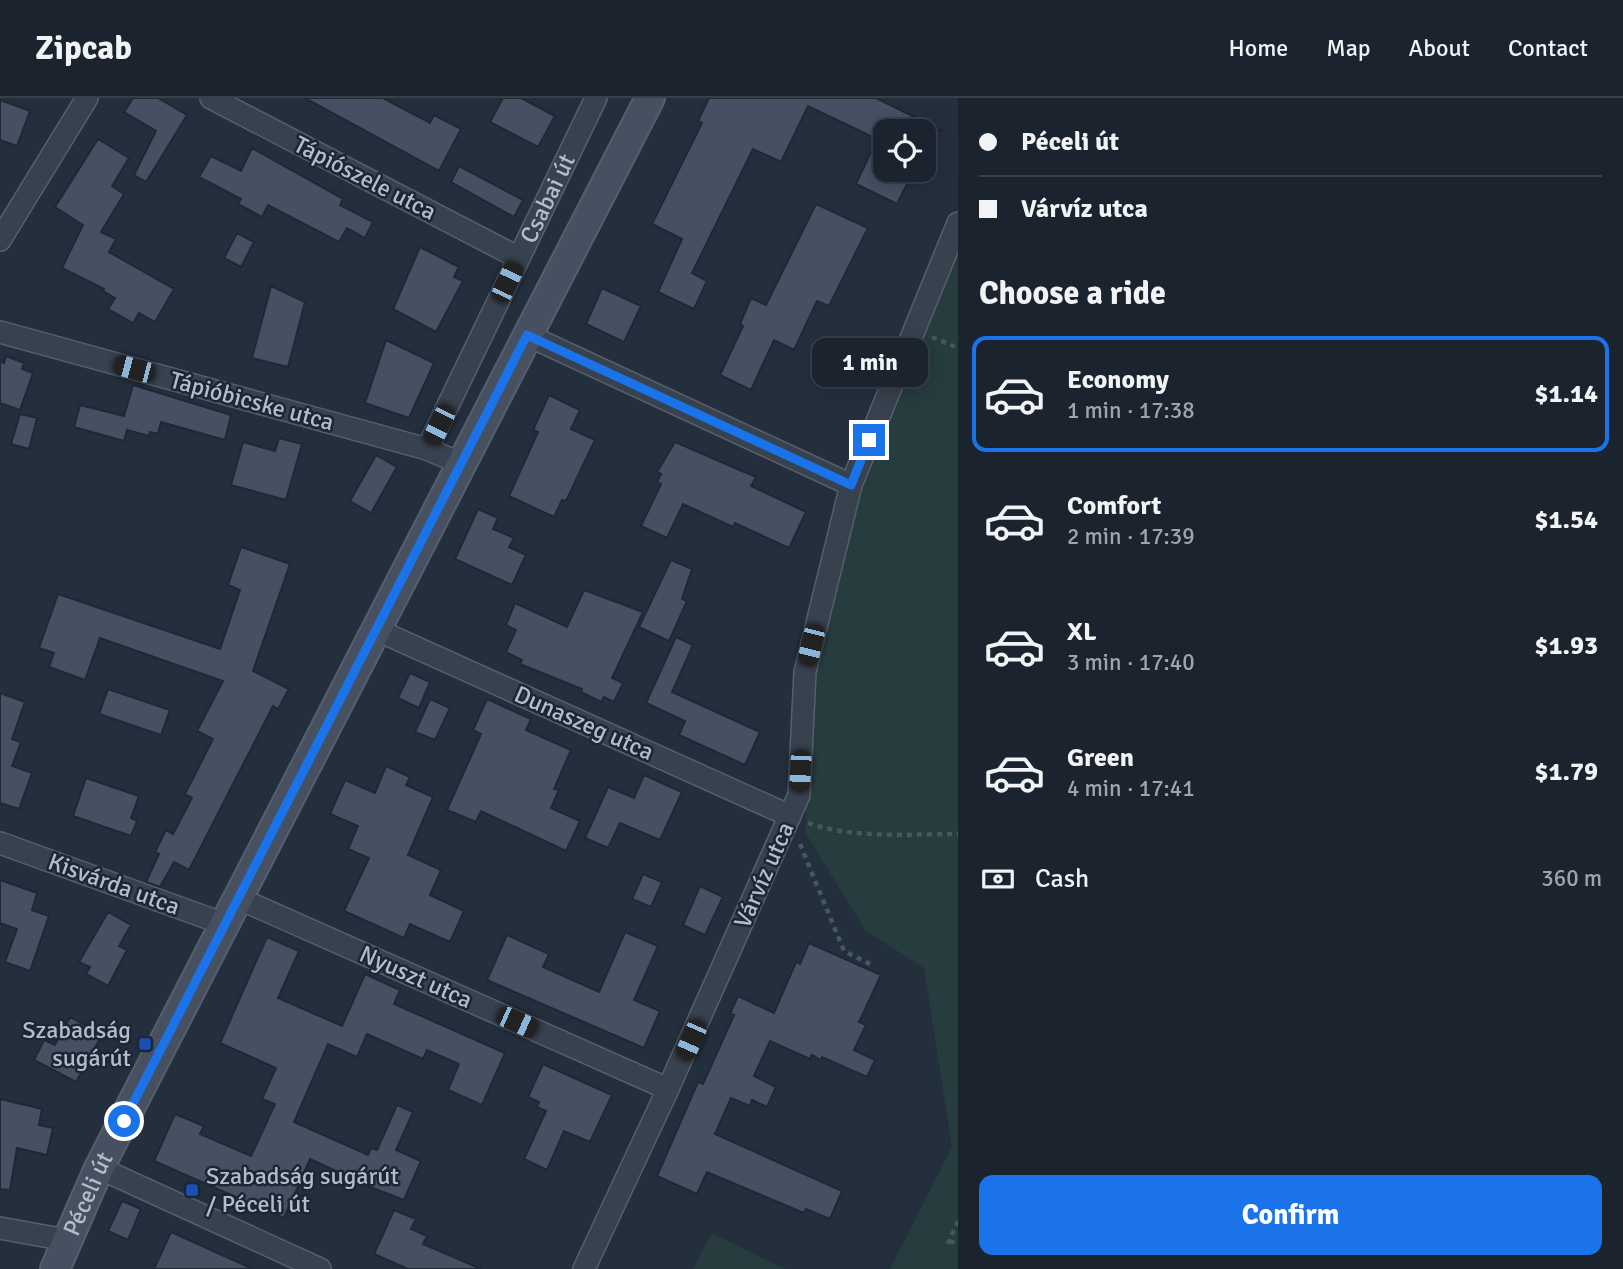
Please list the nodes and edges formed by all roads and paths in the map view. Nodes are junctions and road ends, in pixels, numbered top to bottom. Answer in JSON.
{"nodes":[{"id":1,"x":87,"y":98,"type":"edge"},
{"id":2,"x":211,"y":98,"type":"edge"},
{"id":3,"x":596,"y":98,"type":"edge"},
{"id":4,"x":650,"y":98,"type":"edge"},
{"id":5,"x":958,"y":223,"type":"edge"},
{"id":6,"x":0,"y":240,"type":"edge"},
{"id":7,"x":519,"y":258,"type":"junction"},
{"id":8,"x":0,"y":332,"type":"edge"},
{"id":9,"x":527,"y":335,"type":"junction"},
{"id":10,"x":427,"y":449,"type":"junction"},
{"id":11,"x":462,"y":464,"type":"junction"},
{"id":12,"x":851,"y":485,"type":"junction"},
{"id":13,"x":377,"y":630,"type":"junction"},
{"id":14,"x":790,"y":816,"type":"junction"},
{"id":15,"x":958,"y":834,"type":"edge"},
{"id":16,"x":0,"y":843,"type":"edge"},
{"id":17,"x":240,"y":899,"type":"junction"},
{"id":18,"x":227,"y":925,"type":"junction"},
{"id":19,"x":870,"y":964,"type":"dead end"},
{"id":20,"x":668,"y":1089,"type":"junction"},
{"id":21,"x":99,"y":1168,"type":"junction"},
{"id":22,"x":958,"y":1221,"type":"edge"},
{"id":23,"x":0,"y":1228,"type":"edge"},
{"id":24,"x":66,"y":1240,"type":"junction"},
{"id":25,"x":958,"y":1244,"type":"edge"},
{"id":26,"x":55,"y":1269,"type":"edge"},
{"id":27,"x":320,"y":1269,"type":"edge"},
{"id":28,"x":584,"y":1269,"type":"edge"}],
"edges":[{"from":1,"to":6,"type":"street"},
{"from":2,"to":7,"type":"street","name":"Tápiószele utca"},
{"from":3,"to":7,"type":"street","name":"Csabai út"},
{"from":4,"to":9,"type":"main road","name":"Csabai út"},
{"from":5,"to":12,"type":"street","name":"Várvíz utca"},
{"from":7,"to":10,"type":"street","name":"Csabai út"},
{"from":8,"to":10,"type":"street","name":"Tápióbicske utca"},
{"from":9,"to":11,"type":"main road","name":"Péceli út"},
{"from":9,"to":12,"type":"street"},
{"from":10,"to":11,"type":"street","name":"Tápióbicske utca"},
{"from":11,"to":13,"type":"main road","name":"Péceli út"},
{"from":12,"to":14,"type":"street","name":"Várvíz utca"},
{"from":13,"to":14,"type":"street","name":"Dunaszeg utca"},
{"from":13,"to":17,"type":"main road","name":"Péceli út"},
{"from":14,"to":15,"type":"path"},
{"from":14,"to":19,"type":"path"},
{"from":14,"to":20,"type":"street","name":"Várvíz utca"},
{"from":16,"to":18,"type":"street","name":"Kisvárda utca"},
{"from":17,"to":18,"type":"main road","name":"Péceli út"},
{"from":17,"to":20,"type":"street","name":"Nyuszt utca"},
{"from":18,"to":21,"type":"main road","name":"Péceli út"},
{"from":20,"to":28,"type":"street","name":"Várvíz utca"},
{"from":21,"to":24,"type":"main road","name":"Péceli út"},
{"from":21,"to":27,"type":"street"},
{"from":22,"to":25,"type":"path"},
{"from":23,"to":24,"type":"street"},
{"from":24,"to":26,"type":"main road","name":"Péceli út"}]}
